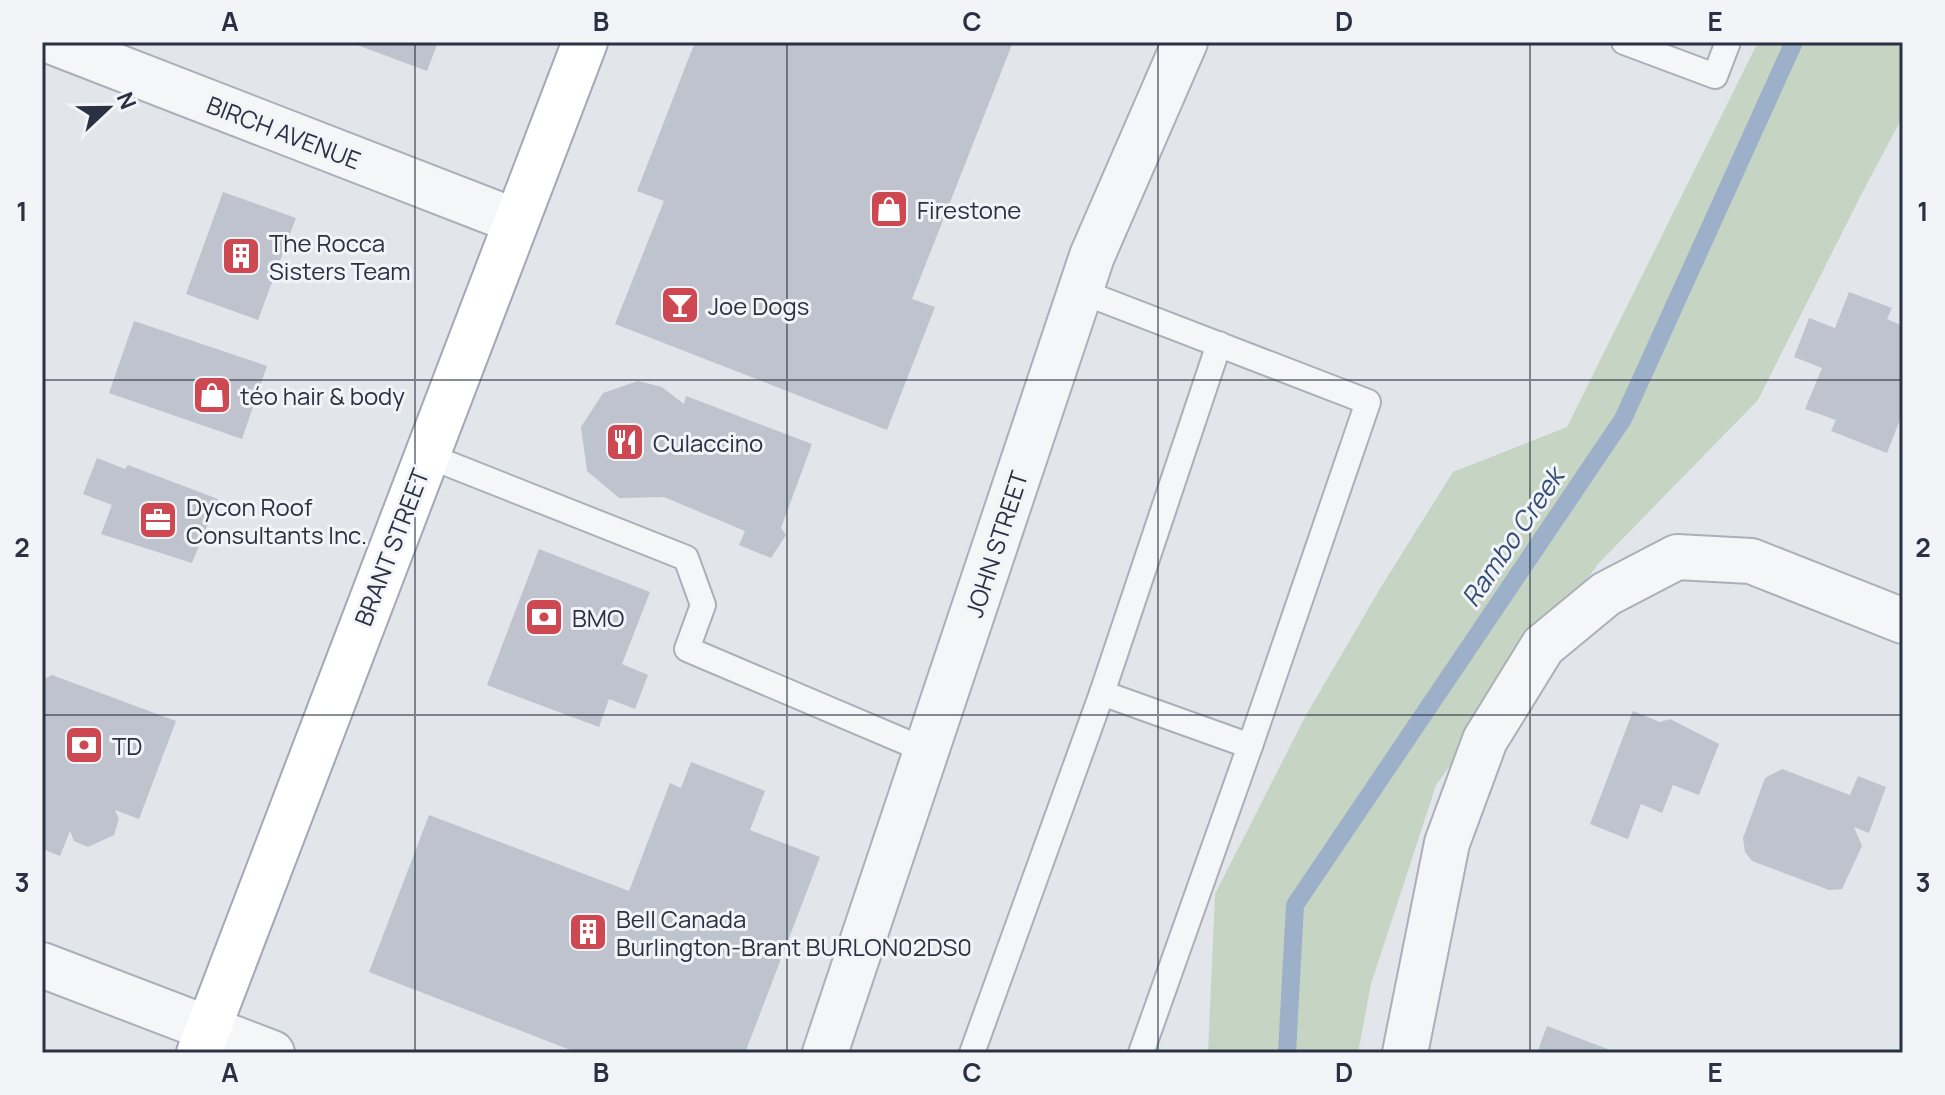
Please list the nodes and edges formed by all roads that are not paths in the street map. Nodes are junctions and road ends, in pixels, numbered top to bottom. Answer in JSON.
{"nodes":[{"id":1,"x":53,"y":42,"type":"edge"},
{"id":2,"x":585,"y":42,"type":"edge"},
{"id":3,"x":1185,"y":42,"type":"edge"},
{"id":4,"x":1624,"y":42,"type":"edge"},
{"id":5,"x":1728,"y":42,"type":"edge"},
{"id":6,"x":515,"y":221,"type":"junction"},
{"id":7,"x":1080,"y":291,"type":"junction"},
{"id":8,"x":1219,"y":344,"type":"junction"},
{"id":9,"x":426,"y":455,"type":"junction"},
{"id":10,"x":1903,"y":621,"type":"edge"},
{"id":11,"x":1102,"y":693,"type":"junction"},
{"id":12,"x":1250,"y":746,"type":"junction"},
{"id":13,"x":927,"y":751,"type":"junction"},
{"id":14,"x":42,"y":965,"type":"edge"},
{"id":15,"x":204,"y":1040,"type":"edge"},
{"id":16,"x":272,"y":1053,"type":"edge"},
{"id":17,"x":825,"y":1053,"type":"edge"},
{"id":18,"x":972,"y":1053,"type":"edge"},
{"id":19,"x":1141,"y":1053,"type":"edge"},
{"id":20,"x":1405,"y":1053,"type":"edge"}],
"edges":[{"from":1,"to":6,"type":"street","name":"BIRCH AVENUE"},
{"from":2,"to":6,"type":"main road","name":"BRANT STREET"},
{"from":3,"to":7,"type":"street","name":"JOHN STREET"},
{"from":4,"to":5,"type":"lane"},
{"from":6,"to":9,"type":"main road","name":"BRANT STREET"},
{"from":7,"to":8,"type":"lane"},
{"from":7,"to":13,"type":"street","name":"JOHN STREET"},
{"from":8,"to":11,"type":"lane"},
{"from":8,"to":12,"type":"lane"},
{"from":9,"to":13,"type":"lane"},
{"from":9,"to":15,"type":"main road","name":"BRANT STREET"},
{"from":10,"to":20,"type":"street"},
{"from":11,"to":12,"type":"lane"},
{"from":11,"to":18,"type":"lane"},
{"from":12,"to":19,"type":"lane"},
{"from":13,"to":17,"type":"street","name":"JOHN STREET"},
{"from":14,"to":15,"type":"street"},
{"from":15,"to":16,"type":"street"}]}
